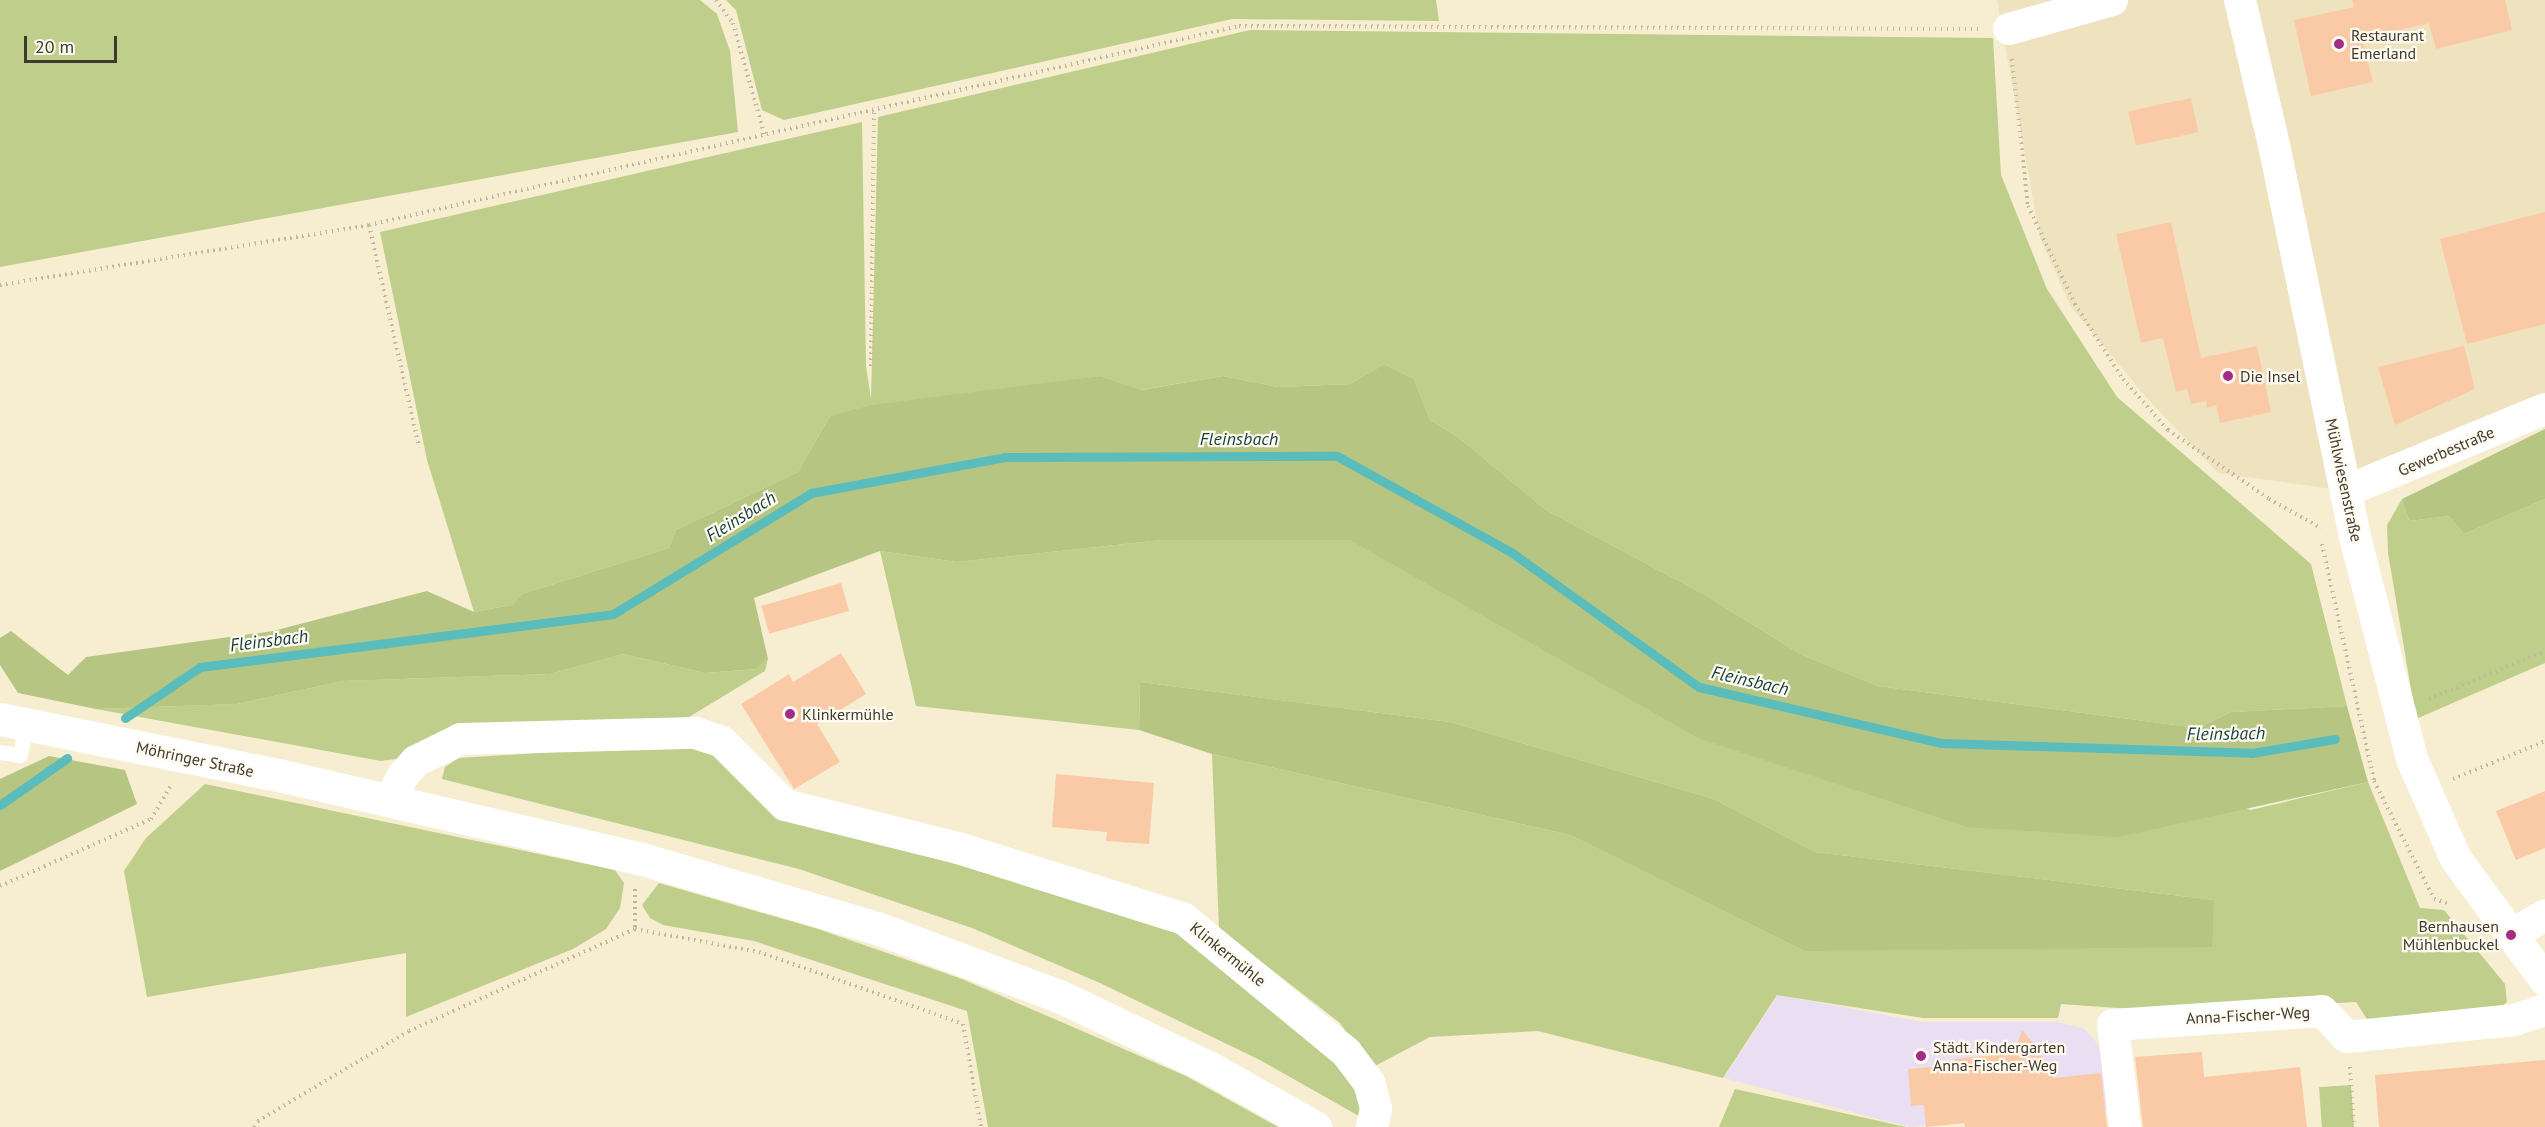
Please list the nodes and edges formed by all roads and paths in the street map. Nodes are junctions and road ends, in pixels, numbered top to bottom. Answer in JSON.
{"nodes":[{"id":1,"x":716,"y":0,"type":"edge"},
{"id":2,"x":2112,"y":0,"type":"edge"},
{"id":3,"x":2240,"y":0,"type":"edge"},
{"id":4,"x":2009,"y":29,"type":"junction"},
{"id":5,"x":874,"y":112,"type":"junction"},
{"id":6,"x":765,"y":137,"type":"junction"},
{"id":7,"x":369,"y":225,"type":"junction"},
{"id":8,"x":0,"y":285,"type":"edge"},
{"id":9,"x":871,"y":366,"type":"dead end"},
{"id":10,"x":2545,"y":409,"type":"edge"},
{"id":11,"x":419,"y":447,"type":"dead end"},
{"id":12,"x":2346,"y":491,"type":"junction"},
{"id":13,"x":2320,"y":528,"type":"junction"},
{"id":14,"x":2354,"y":533,"type":"junction"},
{"id":15,"x":2545,"y":651,"type":"edge"},
{"id":16,"x":2397,"y":712,"type":"junction"},
{"id":17,"x":13,"y":721,"type":"edge"},
{"id":18,"x":2545,"y":741,"type":"edge"},
{"id":19,"x":0,"y":752,"type":"edge"},
{"id":20,"x":187,"y":757,"type":"junction"},
{"id":21,"x":2425,"y":790,"type":"junction"},
{"id":22,"x":391,"y":800,"type":"junction"},
{"id":23,"x":0,"y":886,"type":"edge"},
{"id":24,"x":2488,"y":904,"type":"junction"},
{"id":25,"x":2545,"y":915,"type":"edge"},
{"id":26,"x":2511,"y":935,"type":"junction"},
{"id":27,"x":2545,"y":980,"type":"edge"},
{"id":28,"x":2545,"y":1010,"type":"edge"},
{"id":29,"x":2347,"y":1037,"type":"junction"},
{"id":30,"x":254,"y":1127,"type":"edge"},
{"id":31,"x":981,"y":1127,"type":"edge"},
{"id":32,"x":1315,"y":1127,"type":"edge"},
{"id":33,"x":1372,"y":1127,"type":"edge"},
{"id":34,"x":2126,"y":1127,"type":"edge"},
{"id":35,"x":2354,"y":1127,"type":"edge"}],
"edges":[{"from":1,"to":6,"type":"path"},
{"from":2,"to":4,"type":"street"},
{"from":3,"to":12,"type":"street","name":"Mühlwiesenstraße"},
{"from":4,"to":5,"type":"path"},
{"from":4,"to":13,"type":"path"},
{"from":5,"to":6,"type":"path"},
{"from":5,"to":9,"type":"path"},
{"from":6,"to":7,"type":"path"},
{"from":7,"to":8,"type":"path"},
{"from":7,"to":11,"type":"path"},
{"from":10,"to":12,"type":"street","name":"Gewerbestraße"},
{"from":12,"to":14,"type":"street","name":"Mühlwiesenstraße"},
{"from":13,"to":14,"type":"path"},
{"from":13,"to":24,"type":"path"},
{"from":14,"to":16,"type":"street","name":"Mühlwiesenstraße"},
{"from":15,"to":16,"type":"path"},
{"from":16,"to":21,"type":"street","name":"Mühlwiesenstraße"},
{"from":17,"to":19,"type":"lane"},
{"from":17,"to":20,"type":"main road","name":"Möhringer Straße"},
{"from":18,"to":21,"type":"path"},
{"from":20,"to":22,"type":"main road","name":"Möhringer Straße"},
{"from":20,"to":23,"type":"path"},
{"from":21,"to":24,"type":"street","name":"Mühlwiesenstraße"},
{"from":22,"to":32,"type":"main road","name":"Möhringer Straße"},
{"from":22,"to":33,"type":"street","name":"Klinkermühle"},
{"from":24,"to":26,"type":"street","name":"Mühlwiesenstraße"},
{"from":25,"to":26,"type":"street"},
{"from":26,"to":27,"type":"street","name":"Mühlwiesenstraße"},
{"from":28,"to":29,"type":"street"},
{"from":29,"to":34,"type":"street","name":"Anna-Fischer-Weg"},
{"from":29,"to":35,"type":"path"},
{"from":30,"to":31,"type":"path"}]}
